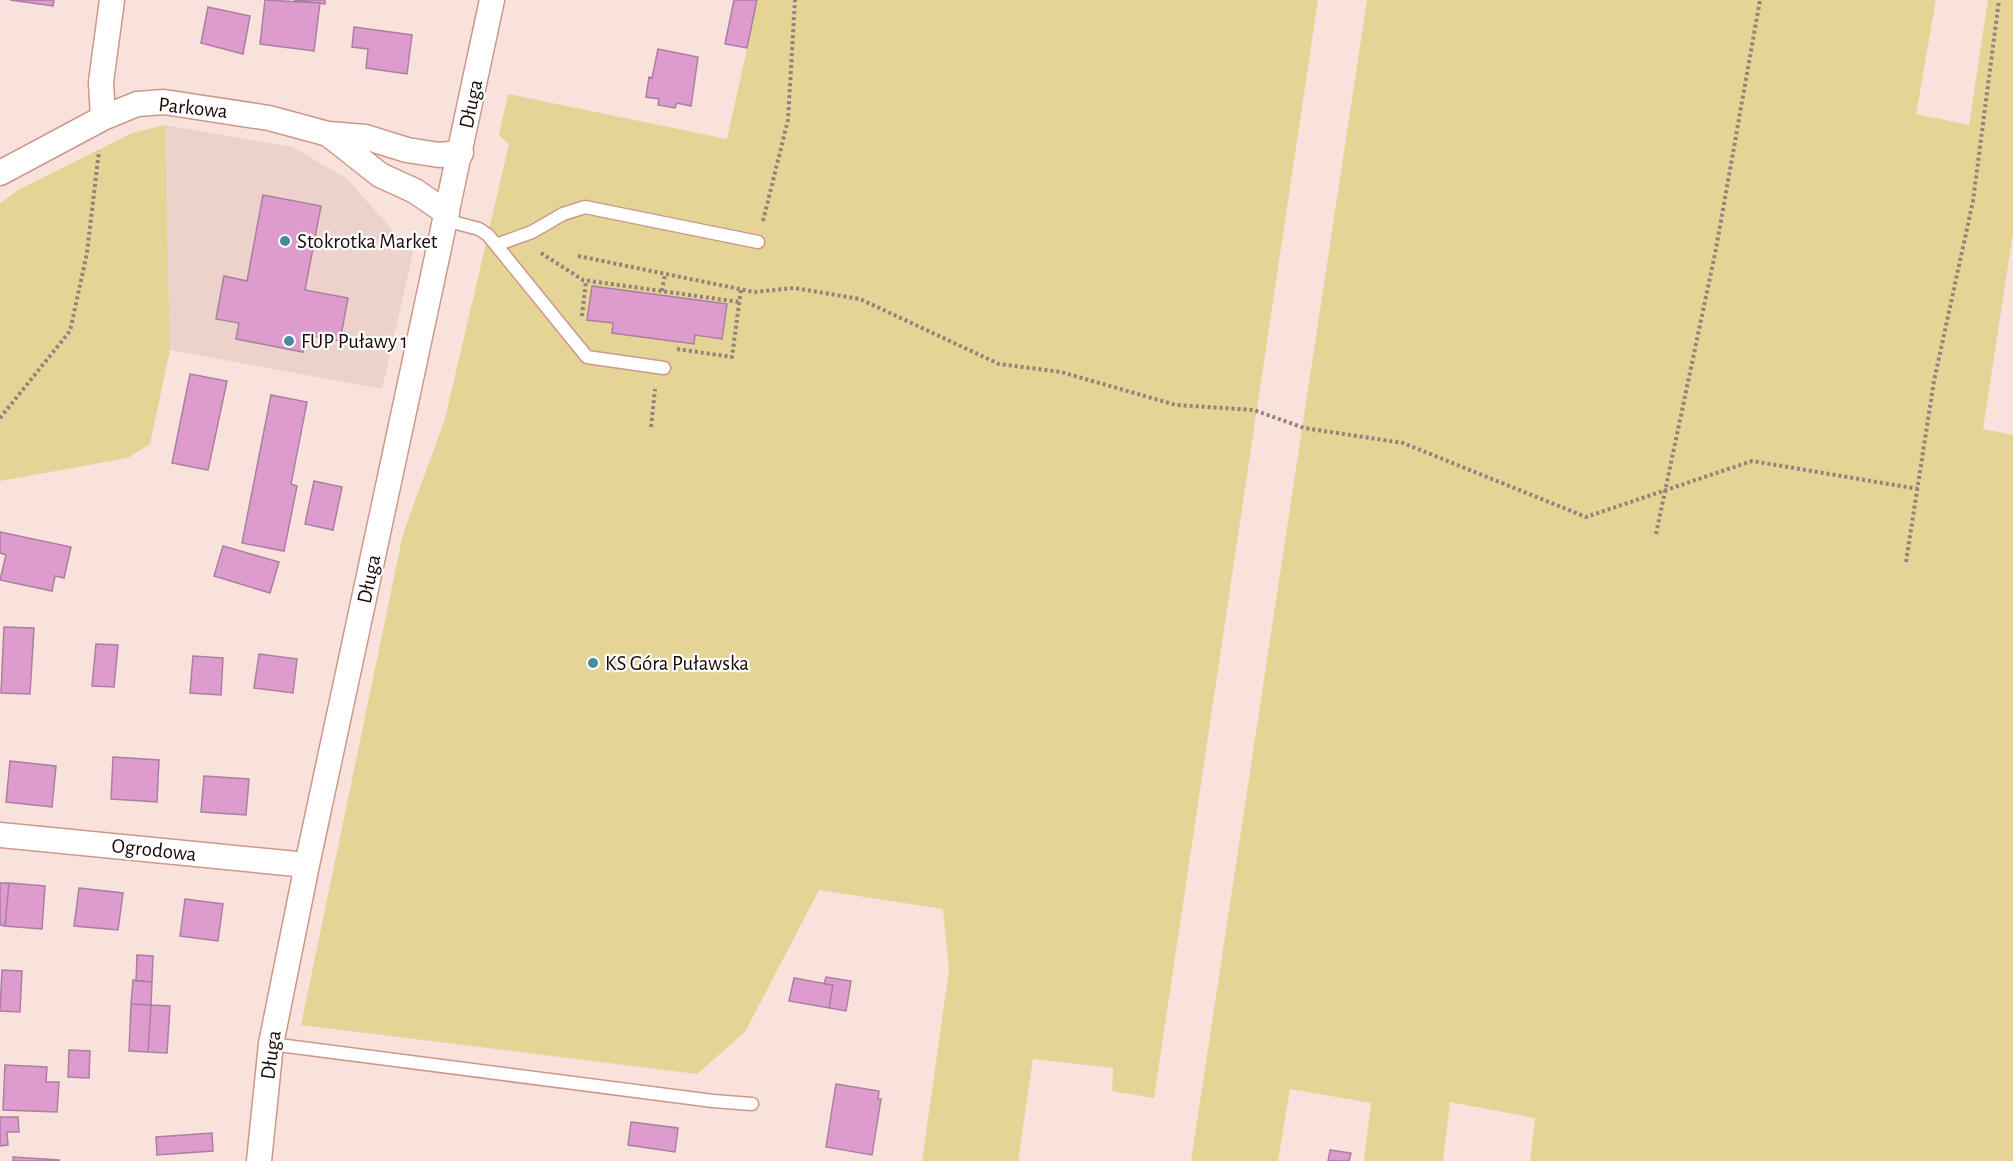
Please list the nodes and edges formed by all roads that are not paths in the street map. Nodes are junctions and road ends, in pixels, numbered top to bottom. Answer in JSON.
{"nodes":[{"id":1,"x":112,"y":0,"type":"edge"},
{"id":2,"x":492,"y":0,"type":"edge"},
{"id":3,"x":103,"y":118,"type":"junction"},
{"id":4,"x":328,"y":134,"type":"junction"},
{"id":5,"x":461,"y":153,"type":"junction"},
{"id":6,"x":0,"y":173,"type":"edge"},
{"id":7,"x":446,"y":216,"type":"junction"},
{"id":8,"x":758,"y":242,"type":"road end"},
{"id":9,"x":496,"y":245,"type":"junction"},
{"id":10,"x":664,"y":369,"type":"dead end"},
{"id":11,"x":0,"y":835,"type":"edge"},
{"id":12,"x":307,"y":865,"type":"junction"},
{"id":13,"x":272,"y":1044,"type":"junction"},
{"id":14,"x":752,"y":1104,"type":"dead end"},
{"id":15,"x":259,"y":1161,"type":"edge"}],
"edges":[{"from":1,"to":3,"type":"street"},
{"from":2,"to":5,"type":"street","name":"Długa"},
{"from":3,"to":4,"type":"street","name":"Parkowa"},
{"from":3,"to":6,"type":"street","name":"Parkowa"},
{"from":4,"to":5,"type":"street","name":"Parkowa"},
{"from":4,"to":7,"type":"street","name":"Parkowa"},
{"from":5,"to":7,"type":"street","name":"Długa"},
{"from":7,"to":9,"type":"lane"},
{"from":7,"to":12,"type":"street","name":"Długa"},
{"from":8,"to":9,"type":"lane"},
{"from":9,"to":10,"type":"lane"},
{"from":11,"to":12,"type":"street","name":"Ogrodowa"},
{"from":12,"to":13,"type":"street","name":"Długa"},
{"from":13,"to":14,"type":"lane"},
{"from":13,"to":15,"type":"street","name":"Długa"}]}
